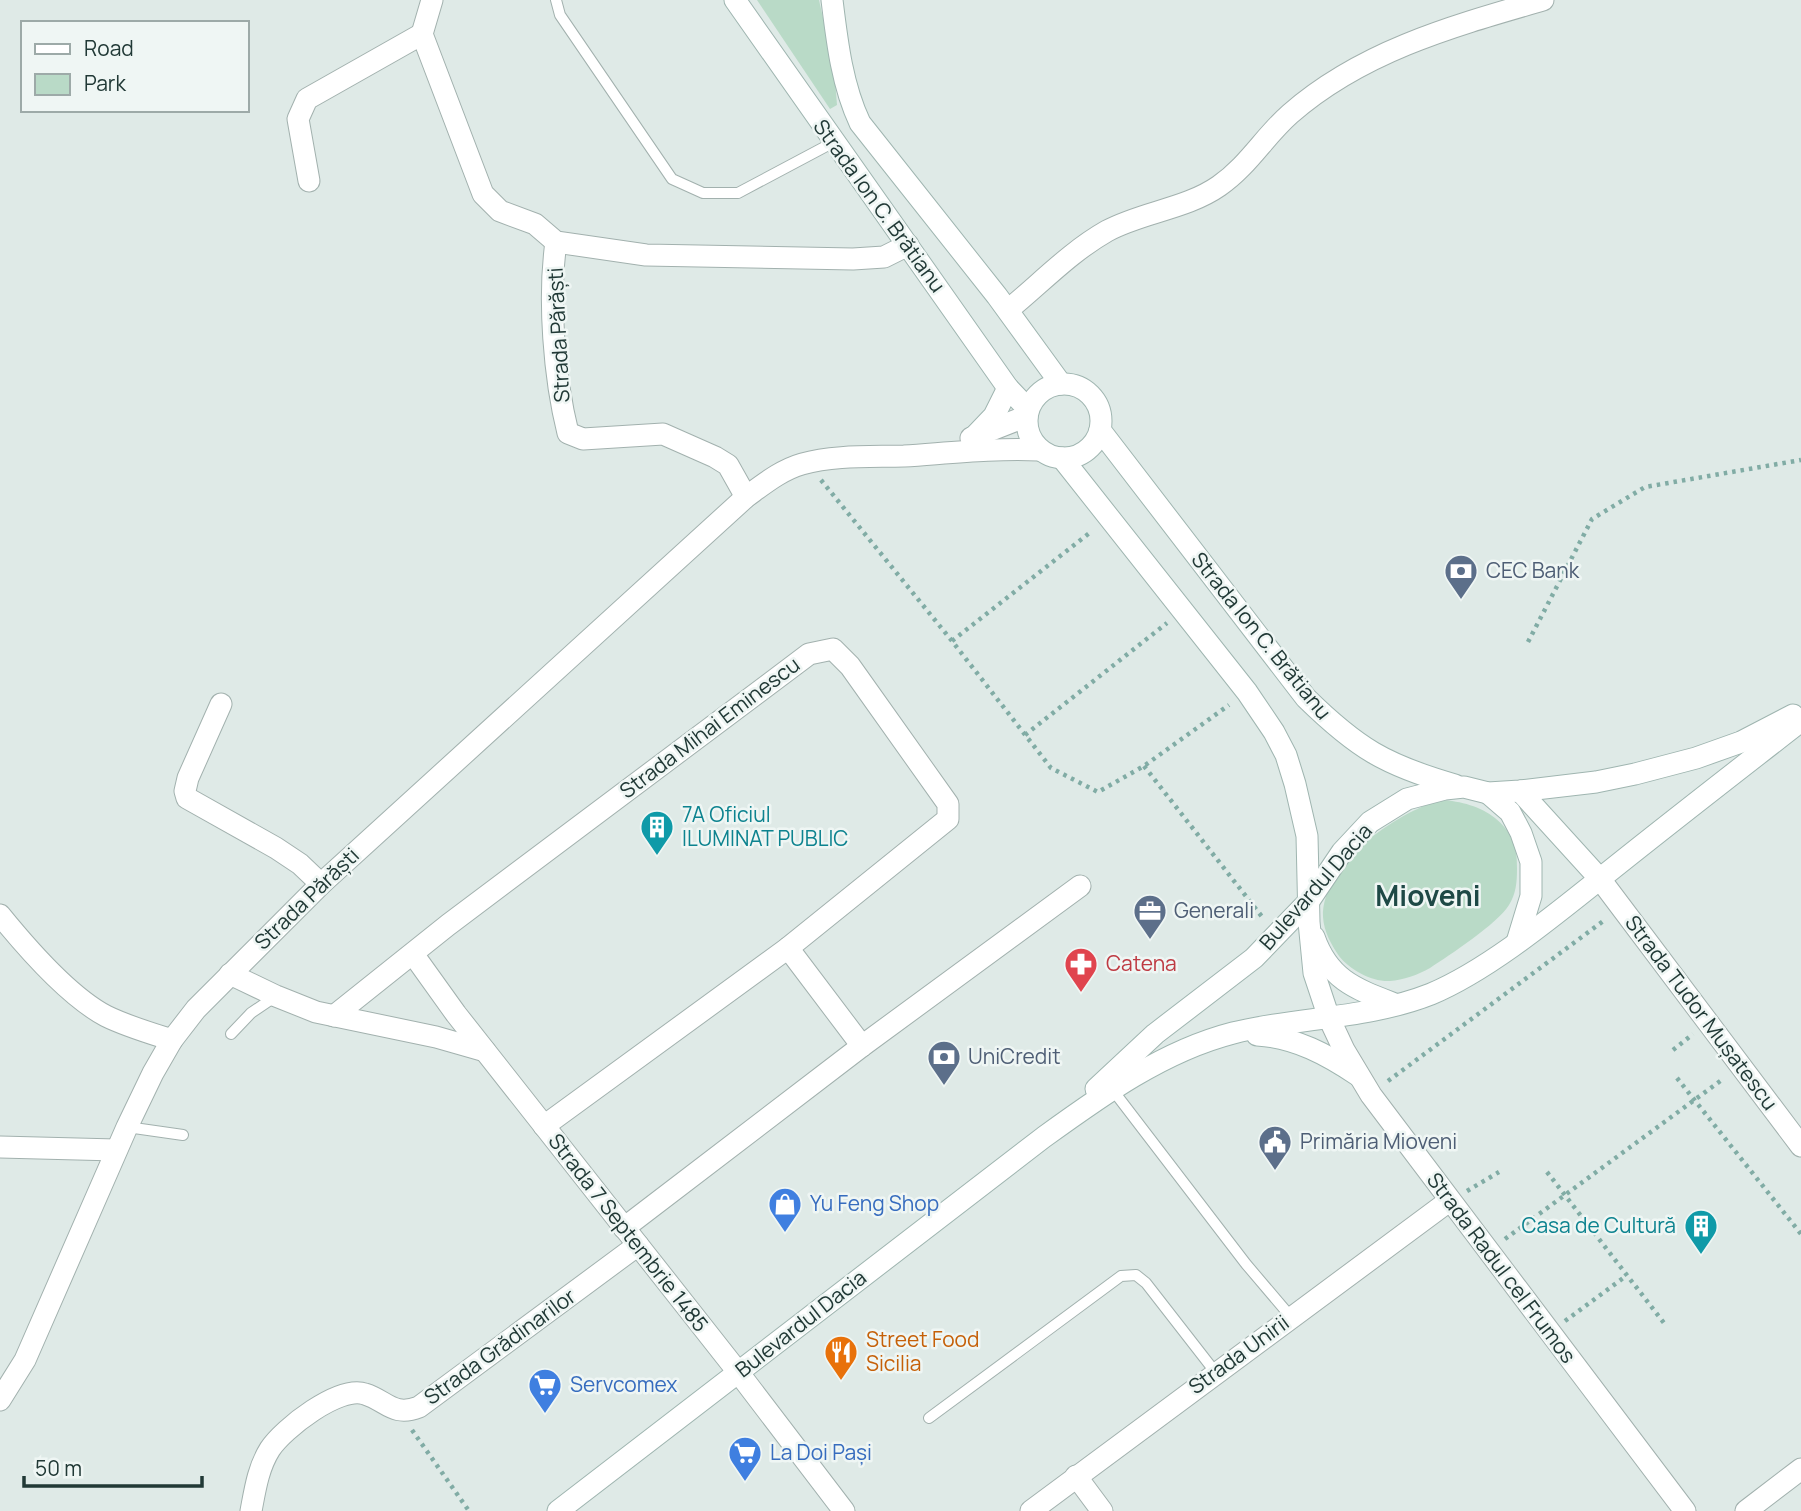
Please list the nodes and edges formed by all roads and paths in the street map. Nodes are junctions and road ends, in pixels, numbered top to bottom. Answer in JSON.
{"nodes":[{"id":1,"x":432,"y":0,"type":"edge"},
{"id":2,"x":556,"y":0,"type":"edge"},
{"id":3,"x":735,"y":0,"type":"edge"},
{"id":4,"x":832,"y":0,"type":"edge"},
{"id":5,"x":1543,"y":0,"type":"edge"},
{"id":6,"x":422,"y":34,"type":"junction"},
{"id":7,"x":860,"y":123,"type":"junction"},
{"id":8,"x":834,"y":142,"type":"junction"},
{"id":9,"x":309,"y":181,"type":"dead end"},
{"id":10,"x":556,"y":242,"type":"junction"},
{"id":11,"x":908,"y":245,"type":"junction"},
{"id":12,"x":1008,"y":310,"type":"junction"},
{"id":13,"x":1061,"y":384,"type":"junction"},
{"id":14,"x":1008,"y":388,"type":"junction"},
{"id":15,"x":1028,"y":412,"type":"junction"},
{"id":16,"x":1100,"y":430,"type":"junction"},
{"id":17,"x":973,"y":438,"type":"junction"},
{"id":18,"x":1039,"y":450,"type":"junction"},
{"id":19,"x":953,"y":452,"type":"junction"},
{"id":20,"x":1062,"y":458,"type":"junction"},
{"id":21,"x":1801,"y":460,"type":"edge"},
{"id":22,"x":811,"y":462,"type":"junction"},
{"id":23,"x":746,"y":497,"type":"junction"},
{"id":24,"x":1109,"y":518,"type":"junction"},
{"id":25,"x":1183,"y":611,"type":"junction"},
{"id":26,"x":952,"y":641,"type":"junction"},
{"id":27,"x":1528,"y":642,"type":"dead end"},
{"id":28,"x":1247,"y":692,"type":"junction"},
{"id":29,"x":221,"y":704,"type":"dead end"},
{"id":30,"x":1801,"y":711,"type":"edge"},
{"id":31,"x":1801,"y":721,"type":"edge"},
{"id":32,"x":1025,"y":735,"type":"junction"},
{"id":33,"x":1144,"y":766,"type":"junction"},
{"id":34,"x":1464,"y":787,"type":"junction"},
{"id":35,"x":1520,"y":791,"type":"junction"},
{"id":36,"x":1488,"y":793,"type":"junction"},
{"id":37,"x":1600,"y":879,"type":"junction"},
{"id":38,"x":321,"y":884,"type":"junction"},
{"id":39,"x":1080,"y":886,"type":"dead end"},
{"id":40,"x":1621,"y":907,"type":"junction"},
{"id":41,"x":1309,"y":911,"type":"junction"},
{"id":42,"x":0,"y":915,"type":"edge"},
{"id":43,"x":1277,"y":936,"type":"junction"},
{"id":44,"x":1517,"y":942,"type":"junction"},
{"id":45,"x":788,"y":948,"type":"junction"},
{"id":46,"x":413,"y":954,"type":"junction"},
{"id":47,"x":230,"y":974,"type":"junction"},
{"id":48,"x":276,"y":996,"type":"junction"},
{"id":49,"x":1395,"y":1004,"type":"junction"},
{"id":50,"x":334,"y":1016,"type":"junction"},
{"id":51,"x":1329,"y":1018,"type":"junction"},
{"id":52,"x":1234,"y":1033,"type":"junction"},
{"id":53,"x":231,"y":1034,"type":"dead end"},
{"id":54,"x":172,"y":1040,"type":"junction"},
{"id":55,"x":862,"y":1046,"type":"junction"},
{"id":56,"x":485,"y":1051,"type":"junction"},
{"id":57,"x":1741,"y":1065,"type":"junction"},
{"id":58,"x":1359,"y":1076,"type":"junction"},
{"id":59,"x":1676,"y":1078,"type":"dead end"},
{"id":60,"x":1112,"y":1090,"type":"junction"},
{"id":61,"x":1371,"y":1095,"type":"junction"},
{"id":62,"x":1695,"y":1101,"type":"junction"},
{"id":63,"x":544,"y":1126,"type":"junction"},
{"id":64,"x":127,"y":1127,"type":"junction"},
{"id":65,"x":183,"y":1135,"type":"dead end"},
{"id":66,"x":1797,"y":1135,"type":"edge"},
{"id":67,"x":1044,"y":1137,"type":"junction"},
{"id":68,"x":0,"y":1147,"type":"edge"},
{"id":69,"x":116,"y":1150,"type":"junction"},
{"id":70,"x":1499,"y":1172,"type":"dead end"},
{"id":71,"x":1547,"y":1172,"type":"dead end"},
{"id":72,"x":1565,"y":1195,"type":"junction"},
{"id":73,"x":1449,"y":1201,"type":"junction"},
{"id":74,"x":624,"y":1228,"type":"junction"},
{"id":75,"x":1801,"y":1234,"type":"edge"},
{"id":76,"x":638,"y":1245,"type":"junction"},
{"id":77,"x":1488,"y":1252,"type":"junction"},
{"id":78,"x":1626,"y":1276,"type":"junction"},
{"id":79,"x":1291,"y":1317,"type":"junction"},
{"id":80,"x":1664,"y":1324,"type":"dead end"},
{"id":81,"x":1549,"y":1332,"type":"junction"},
{"id":82,"x":738,"y":1372,"type":"junction"},
{"id":83,"x":1216,"y":1373,"type":"junction"},
{"id":84,"x":0,"y":1400,"type":"edge"},
{"id":85,"x":397,"y":1410,"type":"junction"},
{"id":86,"x":929,"y":1418,"type":"dead end"},
{"id":87,"x":1801,"y":1469,"type":"edge"},
{"id":88,"x":1076,"y":1476,"type":"junction"},
{"id":89,"x":251,"y":1511,"type":"edge"},
{"id":90,"x":469,"y":1511,"type":"edge"},
{"id":91,"x":558,"y":1511,"type":"edge"},
{"id":92,"x":844,"y":1511,"type":"edge"},
{"id":93,"x":1031,"y":1511,"type":"edge"},
{"id":94,"x":1102,"y":1511,"type":"edge"},
{"id":95,"x":1685,"y":1511,"type":"edge"},
{"id":96,"x":1746,"y":1511,"type":"edge"}],
"edges":[{"from":1,"to":6,"type":"street"},
{"from":2,"to":8,"type":"lane"},
{"from":3,"to":8,"type":"street","name":"Strada Ion C. Brătianu"},
{"from":4,"to":7,"type":"street","name":"Strada Ion C. Brătianu"},
{"from":5,"to":12,"type":"street"},
{"from":6,"to":9,"type":"street"},
{"from":6,"to":10,"type":"street","name":"Strada Părăști"},
{"from":7,"to":8,"type":"street"},
{"from":7,"to":12,"type":"street","name":"Strada Ion C. Brătianu"},
{"from":8,"to":11,"type":"street","name":"Strada Ion C. Brătianu"},
{"from":10,"to":11,"type":"street","name":"Strada Părăști"},
{"from":10,"to":23,"type":"street","name":"Strada Părăști"},
{"from":11,"to":14,"type":"street","name":"Strada Ion C. Brătianu"},
{"from":12,"to":13,"type":"street","name":"Strada Ion C. Brătianu"},
{"from":13,"to":15,"type":"street"},
{"from":13,"to":16,"type":"street"},
{"from":14,"to":15,"type":"street","name":"Strada Ion C. Brătianu"},
{"from":14,"to":17,"type":"street"},
{"from":15,"to":17,"type":"street"},
{"from":15,"to":18,"type":"street"},
{"from":16,"to":20,"type":"street"},
{"from":16,"to":34,"type":"street","name":"Strada Ion C. Brătianu"},
{"from":17,"to":19,"type":"street"},
{"from":18,"to":19,"type":"street","name":"Strada Părăști"},
{"from":18,"to":20,"type":"street"},
{"from":19,"to":22,"type":"street","name":"Strada Părăști"},
{"from":20,"to":24,"type":"street"},
{"from":21,"to":27,"type":"path"},
{"from":22,"to":23,"type":"street","name":"Strada Părăști"},
{"from":22,"to":26,"type":"path"},
{"from":23,"to":38,"type":"street","name":"Strada Părăști"},
{"from":24,"to":25,"type":"street"},
{"from":24,"to":26,"type":"path"},
{"from":25,"to":28,"type":"street"},
{"from":25,"to":32,"type":"path"},
{"from":26,"to":32,"type":"path"},
{"from":28,"to":33,"type":"path"},
{"from":28,"to":41,"type":"street"},
{"from":29,"to":38,"type":"street"},
{"from":30,"to":35,"type":"street","name":"Bulevardul Dacia"},
{"from":31,"to":37,"type":"street","name":"Bulevardul Dacia"},
{"from":32,"to":33,"type":"path"},
{"from":33,"to":43,"type":"path"},
{"from":34,"to":36,"type":"street","name":"Bulevardul Dacia"},
{"from":34,"to":41,"type":"street","name":"Bulevardul Dacia"},
{"from":35,"to":36,"type":"street","name":"Bulevardul Dacia"},
{"from":35,"to":37,"type":"street","name":"Strada Tudor Mușatescu"},
{"from":36,"to":44,"type":"street"},
{"from":37,"to":40,"type":"street","name":"Strada Tudor Mușatescu"},
{"from":37,"to":44,"type":"street","name":"Bulevardul Dacia"},
{"from":38,"to":47,"type":"street","name":"Strada Părăști"},
{"from":39,"to":55,"type":"street"},
{"from":40,"to":57,"type":"street","name":"Strada Tudor Mușatescu"},
{"from":40,"to":61,"type":"path"},
{"from":41,"to":43,"type":"street","name":"Bulevardul Dacia"},
{"from":41,"to":49,"type":"street"},
{"from":41,"to":51,"type":"street","name":"Strada Radul cel Frumos"},
{"from":42,"to":54,"type":"street"},
{"from":43,"to":67,"type":"street","name":"Bulevardul Dacia"},
{"from":44,"to":49,"type":"street","name":"Bulevardul Dacia"},
{"from":45,"to":46,"type":"street","name":"Strada Mihai Eminescu"},
{"from":45,"to":55,"type":"street"},
{"from":45,"to":63,"type":"street"},
{"from":46,"to":50,"type":"street","name":"Strada Mihai Eminescu"},
{"from":46,"to":56,"type":"street","name":"Strada 7 Septembrie 1485"},
{"from":47,"to":48,"type":"street"},
{"from":47,"to":54,"type":"street","name":"Strada Părăști"},
{"from":48,"to":50,"type":"street"},
{"from":48,"to":53,"type":"lane"},
{"from":49,"to":51,"type":"street","name":"Bulevardul Dacia"},
{"from":50,"to":56,"type":"street"},
{"from":51,"to":52,"type":"street","name":"Bulevardul Dacia"},
{"from":51,"to":58,"type":"street","name":"Strada Radul cel Frumos"},
{"from":52,"to":58,"type":"street"},
{"from":52,"to":60,"type":"street","name":"Bulevardul Dacia"},
{"from":54,"to":64,"type":"street","name":"Strada Părăști"},
{"from":55,"to":74,"type":"street"},
{"from":56,"to":63,"type":"street","name":"Strada 7 Septembrie 1485"},
{"from":57,"to":62,"type":"path"},
{"from":57,"to":66,"type":"street","name":"Strada Tudor Mușatescu"},
{"from":58,"to":61,"type":"street","name":"Strada Radul cel Frumos"},
{"from":59,"to":62,"type":"path"},
{"from":60,"to":67,"type":"street","name":"Bulevardul Dacia"},
{"from":60,"to":79,"type":"lane"},
{"from":61,"to":73,"type":"street","name":"Strada Radul cel Frumos"},
{"from":62,"to":72,"type":"path"},
{"from":62,"to":75,"type":"path"},
{"from":63,"to":74,"type":"street","name":"Strada 7 Septembrie 1485"},
{"from":64,"to":65,"type":"lane"},
{"from":64,"to":69,"type":"street","name":"Strada Părăști"},
{"from":67,"to":82,"type":"street","name":"Bulevardul Dacia"},
{"from":68,"to":69,"type":"street"},
{"from":69,"to":84,"type":"street","name":"Strada Părăști"},
{"from":70,"to":73,"type":"path"},
{"from":71,"to":72,"type":"path"},
{"from":72,"to":77,"type":"path"},
{"from":72,"to":78,"type":"path"},
{"from":73,"to":77,"type":"street","name":"Strada Radul cel Frumos"},
{"from":73,"to":79,"type":"street","name":"Strada Unirii"},
{"from":74,"to":76,"type":"street","name":"Strada 7 Septembrie 1485"},
{"from":76,"to":82,"type":"street","name":"Strada 7 Septembrie 1485"},
{"from":76,"to":85,"type":"street","name":"Strada Grădinarilor"},
{"from":77,"to":81,"type":"street","name":"Strada Radul cel Frumos"},
{"from":78,"to":80,"type":"path"},
{"from":78,"to":81,"type":"path"},
{"from":79,"to":83,"type":"street","name":"Strada Unirii"},
{"from":81,"to":95,"type":"street","name":"Strada Radul cel Frumos"},
{"from":82,"to":91,"type":"street","name":"Bulevardul Dacia"},
{"from":82,"to":92,"type":"street","name":"Strada 7 Septembrie 1485"},
{"from":83,"to":86,"type":"lane"},
{"from":83,"to":88,"type":"street","name":"Strada Unirii"},
{"from":85,"to":89,"type":"street","name":"Strada Grădinarilor"},
{"from":85,"to":90,"type":"path"},
{"from":87,"to":96,"type":"street"},
{"from":88,"to":93,"type":"street","name":"Strada Unirii"},
{"from":88,"to":94,"type":"street"}]}
